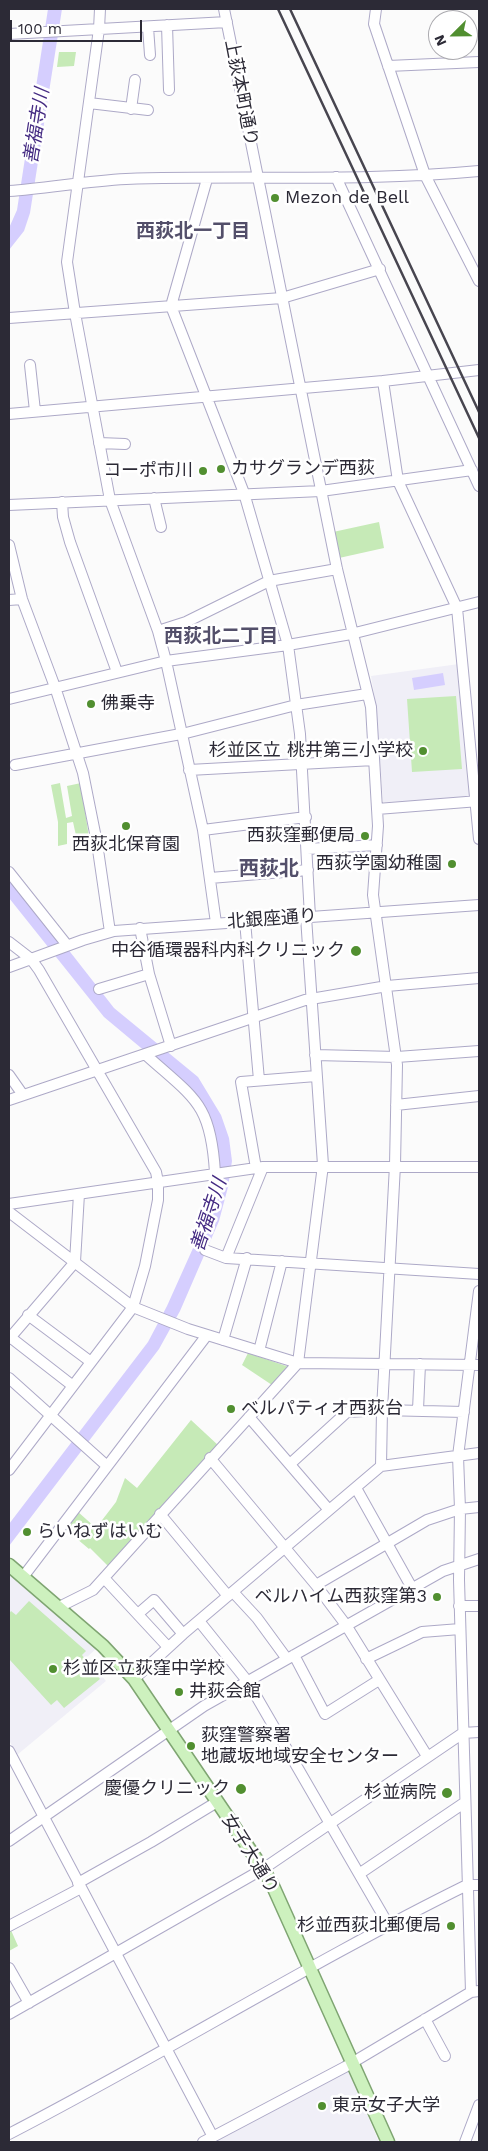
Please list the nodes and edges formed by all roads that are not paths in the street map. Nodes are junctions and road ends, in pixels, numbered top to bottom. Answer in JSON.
{"nodes":[{"id":1,"x":100,"y":9,"type":"edge"},
{"id":2,"x":224,"y":9,"type":"edge"},
{"id":3,"x":376,"y":9,"type":"edge"},
{"id":4,"x":226,"y":22,"type":"junction"},
{"id":5,"x":148,"y":26,"type":"junction"},
{"id":6,"x":167,"y":26,"type":"junction"},
{"id":7,"x":99,"y":29,"type":"junction"},
{"id":8,"x":9,"y":34,"type":"edge"},
{"id":9,"x":150,"y":55,"type":"dead end"},
{"id":10,"x":479,"y":62,"type":"edge"},
{"id":11,"x":388,"y":66,"type":"junction"},
{"id":12,"x":135,"y":80,"type":"dead end"},
{"id":13,"x":169,"y":90,"type":"dead end"},
{"id":14,"x":89,"y":103,"type":"junction"},
{"id":15,"x":131,"y":109,"type":"junction"},
{"id":16,"x":148,"y":110,"type":"dead end"},
{"id":17,"x":479,"y":171,"type":"edge"},
{"id":18,"x":425,"y":175,"type":"junction"},
{"id":19,"x":336,"y":177,"type":"junction"},
{"id":20,"x":258,"y":178,"type":"junction"},
{"id":21,"x":207,"y":179,"type":"junction"},
{"id":22,"x":77,"y":184,"type":"junction"},
{"id":23,"x":9,"y":191,"type":"edge"},
{"id":24,"x":380,"y":269,"type":"junction"},
{"id":25,"x":479,"y":281,"type":"edge"},
{"id":26,"x":282,"y":298,"type":"junction"},
{"id":27,"x":171,"y":306,"type":"junction"},
{"id":28,"x":74,"y":313,"type":"junction"},
{"id":29,"x":9,"y":318,"type":"edge"},
{"id":30,"x":30,"y":365,"type":"dead end"},
{"id":31,"x":479,"y":370,"type":"edge"},
{"id":32,"x":430,"y":376,"type":"junction"},
{"id":33,"x":383,"y":381,"type":"junction"},
{"id":34,"x":300,"y":388,"type":"junction"},
{"id":35,"x":206,"y":396,"type":"junction"},
{"id":36,"x":92,"y":406,"type":"junction"},
{"id":37,"x":35,"y":411,"type":"junction"},
{"id":38,"x":9,"y":414,"type":"edge"},
{"id":39,"x":99,"y":443,"type":"junction"},
{"id":40,"x":125,"y":444,"type":"dead end"},
{"id":41,"x":472,"y":470,"type":"junction"},
{"id":42,"x":398,"y":481,"type":"junction"},
{"id":43,"x":479,"y":486,"type":"edge"},
{"id":44,"x":321,"y":491,"type":"junction"},
{"id":45,"x":244,"y":493,"type":"junction"},
{"id":46,"x":154,"y":498,"type":"junction"},
{"id":47,"x":110,"y":500,"type":"junction"},
{"id":48,"x":62,"y":502,"type":"junction"},
{"id":49,"x":9,"y":505,"type":"edge"},
{"id":50,"x":161,"y":527,"type":"dead end"},
{"id":51,"x":9,"y":545,"type":"edge"},
{"id":52,"x":337,"y":569,"type":"junction"},
{"id":53,"x":269,"y":581,"type":"junction"},
{"id":54,"x":22,"y":599,"type":"junction"},
{"id":55,"x":9,"y":600,"type":"edge"},
{"id":56,"x":479,"y":602,"type":"edge"},
{"id":57,"x":457,"y":608,"type":"junction"},
{"id":58,"x":158,"y":631,"type":"junction"},
{"id":59,"x":351,"y":634,"type":"junction"},
{"id":60,"x":288,"y":645,"type":"junction"},
{"id":61,"x":166,"y":661,"type":"junction"},
{"id":62,"x":117,"y":672,"type":"junction"},
{"id":63,"x":55,"y":686,"type":"junction"},
{"id":64,"x":367,"y":694,"type":"junction"},
{"id":65,"x":9,"y":700,"type":"edge"},
{"id":66,"x":296,"y":705,"type":"junction"},
{"id":67,"x":182,"y":734,"type":"junction"},
{"id":68,"x":76,"y":753,"type":"junction"},
{"id":69,"x":374,"y":760,"type":"junction"},
{"id":70,"x":15,"y":765,"type":"dead end"},
{"id":71,"x":302,"y":765,"type":"junction"},
{"id":72,"x":189,"y":770,"type":"junction"},
{"id":73,"x":477,"y":802,"type":"edge"},
{"id":74,"x":377,"y":808,"type":"junction"},
{"id":75,"x":306,"y":817,"type":"junction"},
{"id":76,"x":203,"y":830,"type":"junction"},
{"id":77,"x":479,"y":839,"type":"edge"},
{"id":78,"x":377,"y":845,"type":"junction"},
{"id":79,"x":307,"y":849,"type":"junction"},
{"id":80,"x":308,"y":870,"type":"junction"},
{"id":81,"x":9,"y":872,"type":"edge"},
{"id":82,"x":210,"y":878,"type":"junction"},
{"id":83,"x":479,"y":906,"type":"edge"},
{"id":84,"x":376,"y":912,"type":"junction"},
{"id":85,"x":308,"y":917,"type":"junction"},
{"id":86,"x":245,"y":921,"type":"junction"},
{"id":87,"x":216,"y":923,"type":"junction"},
{"id":88,"x":140,"y":928,"type":"junction"},
{"id":89,"x":110,"y":932,"type":"junction"},
{"id":90,"x":9,"y":942,"type":"edge"},
{"id":91,"x":66,"y":946,"type":"junction"},
{"id":92,"x":31,"y":959,"type":"junction"},
{"id":93,"x":9,"y":967,"type":"edge"},
{"id":94,"x":149,"y":974,"type":"junction"},
{"id":95,"x":479,"y":978,"type":"edge"},
{"id":96,"x":388,"y":986,"type":"junction"},
{"id":97,"x":100,"y":989,"type":"dead end"},
{"id":98,"x":313,"y":999,"type":"junction"},
{"id":99,"x":253,"y":1017,"type":"junction"},
{"id":100,"x":167,"y":1048,"type":"junction"},
{"id":101,"x":479,"y":1051,"type":"edge"},
{"id":102,"x":148,"y":1054,"type":"junction"},
{"id":103,"x":315,"y":1055,"type":"junction"},
{"id":104,"x":397,"y":1057,"type":"junction"},
{"id":105,"x":96,"y":1071,"type":"junction"},
{"id":106,"x":9,"y":1075,"type":"edge"},
{"id":107,"x":316,"y":1076,"type":"junction"},
{"id":108,"x":259,"y":1080,"type":"junction"},
{"id":109,"x":23,"y":1095,"type":"junction"},
{"id":110,"x":479,"y":1096,"type":"edge"},
{"id":111,"x":9,"y":1100,"type":"edge"},
{"id":112,"x":396,"y":1104,"type":"junction"},
{"id":113,"x":395,"y":1165,"type":"junction"},
{"id":114,"x":323,"y":1166,"type":"junction"},
{"id":115,"x":259,"y":1167,"type":"junction"},
{"id":116,"x":479,"y":1167,"type":"edge"},
{"id":117,"x":221,"y":1173,"type":"junction"},
{"id":118,"x":158,"y":1182,"type":"junction"},
{"id":119,"x":79,"y":1194,"type":"junction"},
{"id":120,"x":9,"y":1204,"type":"edge"},
{"id":121,"x":9,"y":1212,"type":"edge"},
{"id":122,"x":205,"y":1250,"type":"dead end"},
{"id":123,"x":226,"y":1258,"type":"junction"},
{"id":124,"x":247,"y":1258,"type":"junction"},
{"id":125,"x":282,"y":1261,"type":"junction"},
{"id":126,"x":75,"y":1262,"type":"junction"},
{"id":127,"x":311,"y":1263,"type":"junction"},
{"id":128,"x":390,"y":1267,"type":"junction"},
{"id":129,"x":479,"y":1274,"type":"edge"},
{"id":130,"x":479,"y":1291,"type":"edge"},
{"id":131,"x":133,"y":1306,"type":"junction"},
{"id":132,"x":28,"y":1315,"type":"junction"},
{"id":133,"x":207,"y":1335,"type":"junction"},
{"id":134,"x":9,"y":1338,"type":"edge"},
{"id":135,"x":222,"y":1340,"type":"junction"},
{"id":136,"x":258,"y":1351,"type":"junction"},
{"id":137,"x":92,"y":1362,"type":"junction"},
{"id":138,"x":298,"y":1363,"type":"junction"},
{"id":139,"x":385,"y":1363,"type":"junction"},
{"id":140,"x":420,"y":1364,"type":"junction"},
{"id":141,"x":475,"y":1365,"type":"edge"},
{"id":142,"x":9,"y":1378,"type":"edge"},
{"id":143,"x":73,"y":1386,"type":"junction"},
{"id":144,"x":382,"y":1410,"type":"junction"},
{"id":145,"x":418,"y":1410,"type":"junction"},
{"id":146,"x":464,"y":1412,"type":"junction"},
{"id":147,"x":51,"y":1416,"type":"junction"},
{"id":148,"x":249,"y":1417,"type":"junction"},
{"id":149,"x":479,"y":1453,"type":"edge"},
{"id":150,"x":458,"y":1456,"type":"junction"},
{"id":151,"x":210,"y":1458,"type":"junction"},
{"id":152,"x":290,"y":1464,"type":"junction"},
{"id":153,"x":107,"y":1466,"type":"junction"},
{"id":154,"x":381,"y":1466,"type":"junction"},
{"id":155,"x":9,"y":1470,"type":"edge"},
{"id":156,"x":356,"y":1488,"type":"junction"},
{"id":157,"x":479,"y":1507,"type":"edge"},
{"id":158,"x":460,"y":1509,"type":"junction"},
{"id":159,"x":329,"y":1510,"type":"junction"},
{"id":160,"x":160,"y":1514,"type":"junction"},
{"id":161,"x":386,"y":1543,"type":"junction"},
{"id":162,"x":284,"y":1549,"type":"junction"},
{"id":163,"x":479,"y":1558,"type":"edge"},
{"id":164,"x":460,"y":1563,"type":"junction"},
{"id":165,"x":9,"y":1565,"type":"edge"},
{"id":166,"x":23,"y":1577,"type":"junction"},
{"id":167,"x":104,"y":1578,"type":"junction"},
{"id":168,"x":316,"y":1585,"type":"junction"},
{"id":169,"x":412,"y":1588,"type":"junction"},
{"id":170,"x":230,"y":1594,"type":"junction"},
{"id":171,"x":460,"y":1606,"type":"junction"},
{"id":172,"x":479,"y":1606,"type":"edge"},
{"id":173,"x":59,"y":1607,"type":"junction"},
{"id":174,"x":139,"y":1613,"type":"junction"},
{"id":175,"x":199,"y":1621,"type":"junction"},
{"id":176,"x":346,"y":1625,"type":"junction"},
{"id":177,"x":460,"y":1629,"type":"junction"},
{"id":178,"x":183,"y":1634,"type":"junction"},
{"id":179,"x":168,"y":1648,"type":"junction"},
{"id":180,"x":291,"y":1657,"type":"junction"},
{"id":181,"x":366,"y":1658,"type":"junction"},
{"id":182,"x":134,"y":1679,"type":"junction"},
{"id":183,"x":379,"y":1680,"type":"junction"},
{"id":184,"x":248,"y":1682,"type":"junction"},
{"id":185,"x":169,"y":1730,"type":"junction"},
{"id":186,"x":479,"y":1732,"type":"edge"},
{"id":187,"x":463,"y":1733,"type":"junction"},
{"id":188,"x":9,"y":1751,"type":"edge"},
{"id":189,"x":427,"y":1756,"type":"junction"},
{"id":190,"x":217,"y":1802,"type":"junction"},
{"id":191,"x":464,"y":1803,"type":"junction"},
{"id":192,"x":44,"y":1817,"type":"junction"},
{"id":193,"x":329,"y":1824,"type":"junction"},
{"id":194,"x":9,"y":1841,"type":"edge"},
{"id":195,"x":263,"y":1869,"type":"junction"},
{"id":196,"x":359,"y":1874,"type":"junction"},
{"id":197,"x":80,"y":1885,"type":"junction"},
{"id":198,"x":467,"y":1885,"type":"junction"},
{"id":199,"x":479,"y":1885,"type":"edge"},
{"id":200,"x":388,"y":1924,"type":"junction"},
{"id":201,"x":9,"y":1926,"type":"edge"},
{"id":202,"x":115,"y":1953,"type":"junction"},
{"id":203,"x":9,"y":1968,"type":"edge"},
{"id":204,"x":310,"y":1968,"type":"junction"},
{"id":205,"x":475,"y":1991,"type":"edge"},
{"id":206,"x":29,"y":2003,"type":"junction"},
{"id":207,"x":9,"y":2014,"type":"edge"},
{"id":208,"x":426,"y":2020,"type":"junction"},
{"id":209,"x":166,"y":2049,"type":"junction"},
{"id":210,"x":445,"y":2056,"type":"dead end"},
{"id":211,"x":352,"y":2063,"type":"junction"},
{"id":212,"x":479,"y":2105,"type":"edge"},
{"id":213,"x":9,"y":2134,"type":"edge"},
{"id":214,"x":213,"y":2137,"type":"junction"},
{"id":215,"x":202,"y":2142,"type":"edge"},
{"id":216,"x":388,"y":2142,"type":"edge"},
{"id":217,"x":465,"y":2142,"type":"edge"}],
"edges":[{"from":1,"to":7,"type":"street"},
{"from":2,"to":4,"type":"street","name":"上荻本町通り"},
{"from":3,"to":11,"type":"street"},
{"from":4,"to":6,"type":"street"},
{"from":4,"to":20,"type":"street","name":"上荻本町通り"},
{"from":5,"to":6,"type":"street"},
{"from":5,"to":7,"type":"street"},
{"from":5,"to":9,"type":"street"},
{"from":6,"to":13,"type":"street"},
{"from":7,"to":8,"type":"street"},
{"from":7,"to":14,"type":"street"},
{"from":10,"to":11,"type":"street"},
{"from":11,"to":18,"type":"street"},
{"from":12,"to":15,"type":"street"},
{"from":14,"to":15,"type":"street"},
{"from":14,"to":22,"type":"street"},
{"from":15,"to":16,"type":"street"},
{"from":17,"to":18,"type":"street"},
{"from":18,"to":19,"type":"street"},
{"from":18,"to":25,"type":"street"},
{"from":19,"to":20,"type":"street"},
{"from":19,"to":24,"type":"street"},
{"from":20,"to":21,"type":"street"},
{"from":20,"to":26,"type":"street","name":"上荻本町通り"},
{"from":21,"to":22,"type":"street"},
{"from":21,"to":27,"type":"street"},
{"from":22,"to":23,"type":"street"},
{"from":22,"to":28,"type":"street"},
{"from":24,"to":26,"type":"street"},
{"from":24,"to":32,"type":"street"},
{"from":26,"to":27,"type":"street"},
{"from":26,"to":34,"type":"street","name":"上荻本町通り"},
{"from":27,"to":28,"type":"street"},
{"from":27,"to":35,"type":"street"},
{"from":28,"to":29,"type":"street"},
{"from":28,"to":36,"type":"street"},
{"from":30,"to":37,"type":"street"},
{"from":31,"to":32,"type":"street"},
{"from":32,"to":33,"type":"street"},
{"from":32,"to":41,"type":"street"},
{"from":33,"to":34,"type":"street"},
{"from":33,"to":42,"type":"street"},
{"from":34,"to":35,"type":"street"},
{"from":34,"to":44,"type":"street","name":"上荻本町通り"},
{"from":35,"to":36,"type":"street"},
{"from":35,"to":45,"type":"street"},
{"from":36,"to":37,"type":"street"},
{"from":36,"to":39,"type":"street"},
{"from":37,"to":38,"type":"street"},
{"from":39,"to":40,"type":"street"},
{"from":39,"to":47,"type":"street"},
{"from":41,"to":42,"type":"street"},
{"from":41,"to":43,"type":"street"},
{"from":42,"to":44,"type":"street"},
{"from":42,"to":57,"type":"street"},
{"from":44,"to":45,"type":"street"},
{"from":44,"to":52,"type":"street","name":"上荻本町通り"},
{"from":45,"to":46,"type":"street"},
{"from":45,"to":53,"type":"street"},
{"from":46,"to":47,"type":"street"},
{"from":46,"to":50,"type":"street"},
{"from":47,"to":48,"type":"street"},
{"from":47,"to":58,"type":"street"},
{"from":48,"to":49,"type":"street"},
{"from":48,"to":62,"type":"street"},
{"from":51,"to":54,"type":"street"},
{"from":52,"to":53,"type":"street"},
{"from":52,"to":59,"type":"street","name":"上荻本町通り"},
{"from":53,"to":58,"type":"street"},
{"from":53,"to":60,"type":"street"},
{"from":54,"to":55,"type":"street"},
{"from":54,"to":63,"type":"street"},
{"from":56,"to":57,"type":"street"},
{"from":57,"to":59,"type":"street"},
{"from":57,"to":73,"type":"street"},
{"from":58,"to":61,"type":"street"},
{"from":59,"to":60,"type":"street"},
{"from":59,"to":64,"type":"street","name":"上荻本町通り"},
{"from":60,"to":61,"type":"street"},
{"from":60,"to":66,"type":"street"},
{"from":61,"to":62,"type":"street"},
{"from":61,"to":67,"type":"street"},
{"from":62,"to":63,"type":"street"},
{"from":63,"to":65,"type":"street"},
{"from":63,"to":68,"type":"street"},
{"from":64,"to":66,"type":"street"},
{"from":64,"to":69,"type":"street","name":"上荻本町通り"},
{"from":66,"to":67,"type":"street"},
{"from":66,"to":71,"type":"street"},
{"from":67,"to":68,"type":"street"},
{"from":67,"to":72,"type":"street"},
{"from":68,"to":70,"type":"street"},
{"from":68,"to":89,"type":"street"},
{"from":69,"to":71,"type":"street"},
{"from":69,"to":74,"type":"street","name":"上荻本町通り"},
{"from":71,"to":72,"type":"street"},
{"from":71,"to":75,"type":"street"},
{"from":72,"to":76,"type":"street"},
{"from":73,"to":74,"type":"street"},
{"from":73,"to":77,"type":"street"},
{"from":74,"to":78,"type":"street","name":"上荻本町通り"},
{"from":75,"to":76,"type":"street"},
{"from":75,"to":79,"type":"street"},
{"from":76,"to":82,"type":"street"},
{"from":78,"to":79,"type":"street"},
{"from":78,"to":84,"type":"street","name":"上荻本町通り"},
{"from":79,"to":80,"type":"street"},
{"from":80,"to":82,"type":"street"},
{"from":80,"to":85,"type":"street"},
{"from":81,"to":91,"type":"street"},
{"from":82,"to":87,"type":"street"},
{"from":83,"to":84,"type":"street","name":"北銀座通り"},
{"from":84,"to":85,"type":"street","name":"北銀座通り"},
{"from":84,"to":96,"type":"street","name":"上荻本町通り"},
{"from":85,"to":86,"type":"street","name":"北銀座通り"},
{"from":85,"to":98,"type":"street"},
{"from":86,"to":87,"type":"street","name":"北銀座通り"},
{"from":86,"to":99,"type":"street"},
{"from":87,"to":88,"type":"street","name":"北銀座通り"},
{"from":88,"to":89,"type":"street","name":"北銀座通り"},
{"from":88,"to":94,"type":"street"},
{"from":89,"to":91,"type":"street","name":"北銀座通り"},
{"from":90,"to":92,"type":"street"},
{"from":91,"to":92,"type":"street","name":"北銀座通り"},
{"from":92,"to":93,"type":"street","name":"北銀座通り"},
{"from":92,"to":105,"type":"street"},
{"from":94,"to":97,"type":"street"},
{"from":94,"to":100,"type":"street"},
{"from":95,"to":96,"type":"street"},
{"from":96,"to":98,"type":"street"},
{"from":96,"to":104,"type":"street","name":"上荻本町通り"},
{"from":98,"to":99,"type":"street"},
{"from":98,"to":103,"type":"street"},
{"from":99,"to":100,"type":"street"},
{"from":99,"to":108,"type":"street"},
{"from":100,"to":102,"type":"street"},
{"from":101,"to":104,"type":"street"},
{"from":102,"to":105,"type":"street"},
{"from":102,"to":117,"type":"street"},
{"from":103,"to":104,"type":"street"},
{"from":103,"to":107,"type":"street"},
{"from":104,"to":112,"type":"street","name":"上荻本町通り"},
{"from":105,"to":109,"type":"street"},
{"from":105,"to":118,"type":"street"},
{"from":106,"to":109,"type":"street"},
{"from":107,"to":108,"type":"street"},
{"from":107,"to":114,"type":"street"},
{"from":108,"to":115,"type":"street"},
{"from":109,"to":111,"type":"street"},
{"from":110,"to":112,"type":"street"},
{"from":112,"to":113,"type":"street","name":"上荻本町通り"},
{"from":113,"to":114,"type":"street"},
{"from":113,"to":116,"type":"street"},
{"from":113,"to":128,"type":"street","name":"上荻本町通り"},
{"from":114,"to":115,"type":"street"},
{"from":114,"to":127,"type":"street"},
{"from":115,"to":117,"type":"street"},
{"from":115,"to":123,"type":"street"},
{"from":117,"to":118,"type":"street"},
{"from":118,"to":119,"type":"street"},
{"from":118,"to":131,"type":"street"},
{"from":119,"to":120,"type":"street"},
{"from":119,"to":126,"type":"street"},
{"from":121,"to":126,"type":"street"},
{"from":122,"to":123,"type":"street"},
{"from":123,"to":124,"type":"street"},
{"from":124,"to":125,"type":"street"},
{"from":124,"to":135,"type":"street"},
{"from":125,"to":127,"type":"street"},
{"from":125,"to":136,"type":"street"},
{"from":126,"to":131,"type":"street"},
{"from":126,"to":132,"type":"street"},
{"from":127,"to":128,"type":"street"},
{"from":127,"to":138,"type":"street"},
{"from":128,"to":129,"type":"street"},
{"from":128,"to":139,"type":"street","name":"上荻本町通り"},
{"from":130,"to":141,"type":"street"},
{"from":131,"to":133,"type":"street"},
{"from":131,"to":137,"type":"street"},
{"from":132,"to":134,"type":"street"},
{"from":132,"to":137,"type":"street"},
{"from":133,"to":135,"type":"street"},
{"from":133,"to":153,"type":"street"},
{"from":134,"to":143,"type":"street"},
{"from":135,"to":136,"type":"street"},
{"from":136,"to":138,"type":"street"},
{"from":137,"to":143,"type":"street"},
{"from":138,"to":139,"type":"street"},
{"from":138,"to":148,"type":"street"},
{"from":139,"to":140,"type":"street"},
{"from":139,"to":144,"type":"street","name":"上荻本町通り"},
{"from":140,"to":141,"type":"street"},
{"from":140,"to":145,"type":"street"},
{"from":141,"to":146,"type":"street"},
{"from":142,"to":147,"type":"street"},
{"from":143,"to":147,"type":"street"},
{"from":144,"to":145,"type":"street"},
{"from":144,"to":152,"type":"street"},
{"from":144,"to":154,"type":"street","name":"上荻本町通り"},
{"from":145,"to":146,"type":"street"},
{"from":146,"to":150,"type":"street"},
{"from":147,"to":153,"type":"street"},
{"from":147,"to":155,"type":"street"},
{"from":148,"to":151,"type":"street"},
{"from":148,"to":152,"type":"street"},
{"from":149,"to":150,"type":"street"},
{"from":150,"to":154,"type":"street"},
{"from":150,"to":158,"type":"street"},
{"from":151,"to":160,"type":"street"},
{"from":151,"to":162,"type":"street"},
{"from":152,"to":159,"type":"street"},
{"from":153,"to":166,"type":"street"},
{"from":154,"to":156,"type":"street"},
{"from":156,"to":159,"type":"street"},
{"from":156,"to":161,"type":"street"},
{"from":157,"to":158,"type":"street"},
{"from":158,"to":161,"type":"street"},
{"from":158,"to":164,"type":"street"},
{"from":159,"to":162,"type":"street"},
{"from":160,"to":167,"type":"street"},
{"from":160,"to":170,"type":"street"},
{"from":161,"to":168,"type":"street"},
{"from":161,"to":169,"type":"street"},
{"from":162,"to":168,"type":"street"},
{"from":162,"to":170,"type":"street"},
{"from":163,"to":164,"type":"street"},
{"from":164,"to":169,"type":"street"},
{"from":164,"to":171,"type":"street"},
{"from":165,"to":166,"type":"main road","name":"女子大通り"},
{"from":166,"to":173,"type":"main road","name":"女子大通り"},
{"from":167,"to":173,"type":"street"},
{"from":167,"to":174,"type":"street"},
{"from":168,"to":176,"type":"street"},
{"from":169,"to":176,"type":"street"},
{"from":170,"to":175,"type":"street"},
{"from":170,"to":180,"type":"street"},
{"from":171,"to":172,"type":"street"},
{"from":171,"to":177,"type":"street"},
{"from":173,"to":182,"type":"main road","name":"女子大通り"},
{"from":174,"to":178,"type":"street"},
{"from":174,"to":179,"type":"street"},
{"from":175,"to":178,"type":"street"},
{"from":175,"to":184,"type":"street"},
{"from":176,"to":180,"type":"street"},
{"from":176,"to":181,"type":"street"},
{"from":177,"to":181,"type":"street"},
{"from":177,"to":187,"type":"street"},
{"from":178,"to":179,"type":"street"},
{"from":179,"to":182,"type":"street"},
{"from":180,"to":183,"type":"street"},
{"from":180,"to":184,"type":"street"},
{"from":181,"to":183,"type":"street"},
{"from":182,"to":185,"type":"main road","name":"女子大通り"},
{"from":183,"to":189,"type":"street"},
{"from":184,"to":185,"type":"street"},
{"from":184,"to":193,"type":"street"},
{"from":185,"to":190,"type":"main road","name":"女子大通り"},
{"from":185,"to":192,"type":"street"},
{"from":186,"to":187,"type":"street"},
{"from":187,"to":189,"type":"street"},
{"from":187,"to":191,"type":"street"},
{"from":188,"to":192,"type":"street"},
{"from":189,"to":193,"type":"street"},
{"from":190,"to":195,"type":"main road","name":"女子大通り"},
{"from":190,"to":197,"type":"street"},
{"from":191,"to":196,"type":"street"},
{"from":191,"to":198,"type":"street"},
{"from":192,"to":194,"type":"street"},
{"from":192,"to":197,"type":"street"},
{"from":193,"to":195,"type":"street"},
{"from":193,"to":196,"type":"street"},
{"from":195,"to":202,"type":"street"},
{"from":195,"to":204,"type":"main road","name":"女子大通り"},
{"from":196,"to":200,"type":"street"},
{"from":197,"to":201,"type":"street"},
{"from":197,"to":202,"type":"street"},
{"from":198,"to":199,"type":"street"},
{"from":198,"to":200,"type":"street"},
{"from":198,"to":205,"type":"street"},
{"from":200,"to":204,"type":"street"},
{"from":202,"to":206,"type":"street"},
{"from":202,"to":209,"type":"street"},
{"from":203,"to":206,"type":"street"},
{"from":204,"to":209,"type":"street"},
{"from":204,"to":211,"type":"main road","name":"女子大通り"},
{"from":205,"to":208,"type":"street"},
{"from":206,"to":207,"type":"street"},
{"from":208,"to":210,"type":"street"},
{"from":208,"to":211,"type":"street"},
{"from":209,"to":213,"type":"street"},
{"from":209,"to":214,"type":"street"},
{"from":211,"to":214,"type":"street"},
{"from":211,"to":216,"type":"main road","name":"女子大通り"},
{"from":212,"to":217,"type":"street"},
{"from":214,"to":215,"type":"street"}]}
